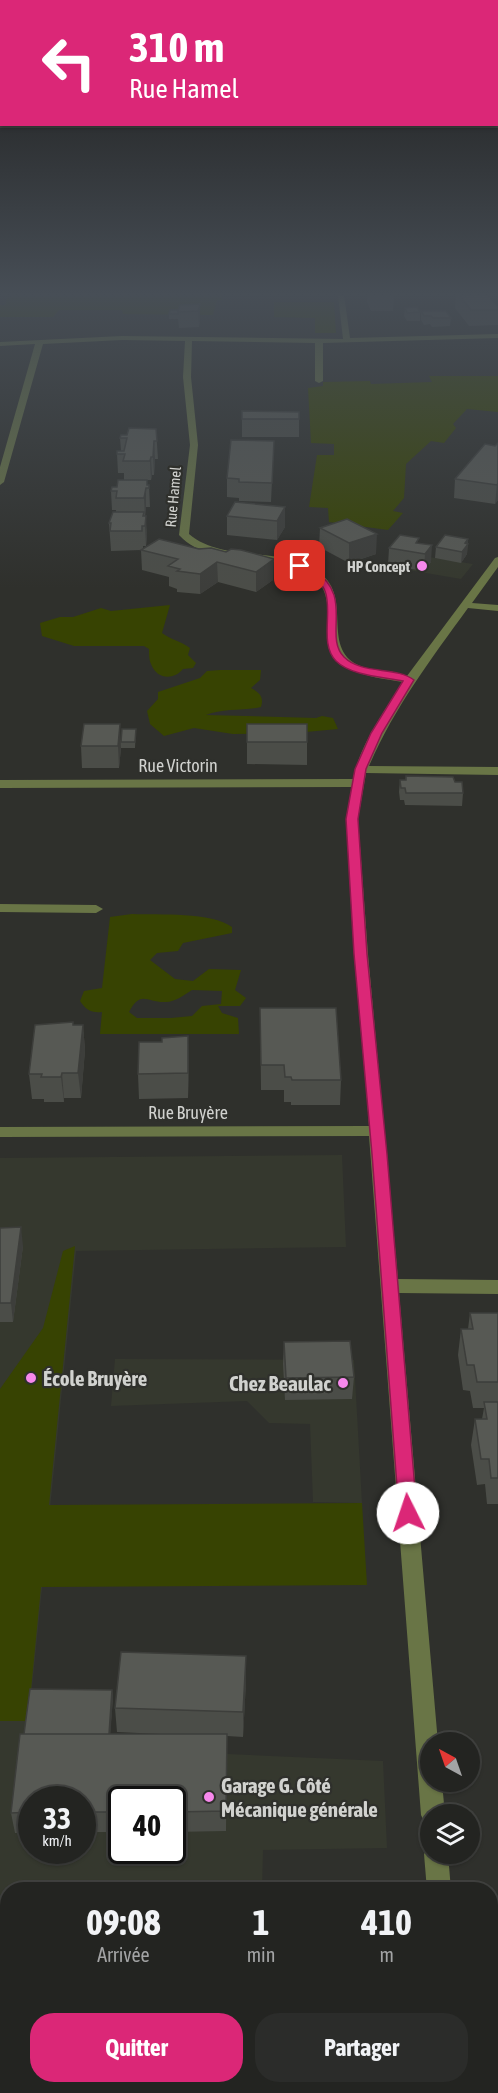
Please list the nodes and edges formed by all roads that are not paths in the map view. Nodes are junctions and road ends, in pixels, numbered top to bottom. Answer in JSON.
{"nodes":[{"id":1,"x":25,"y":393,"type":"edge"},
{"id":2,"x":189,"y":393,"type":"edge"},
{"id":3,"x":0,"y":482,"type":"edge"},
{"id":4,"x":498,"y":560,"type":"edge"},
{"id":5,"x":465,"y":605,"type":"junction"},
{"id":6,"x":498,"y":608,"type":"edge"},
{"id":7,"x":410,"y":680,"type":"junction"},
{"id":8,"x":498,"y":771,"type":"edge"},
{"id":9,"x":359,"y":776,"type":"junction"},
{"id":10,"x":0,"y":784,"type":"edge"},
{"id":11,"x":0,"y":909,"type":"edge"},
{"id":12,"x":96,"y":909,"type":"dead end"},
{"id":13,"x":377,"y":1131,"type":"junction"},
{"id":14,"x":0,"y":1132,"type":"edge"},
{"id":15,"x":389,"y":1286,"type":"junction"},
{"id":16,"x":498,"y":1287,"type":"edge"},
{"id":17,"x":432,"y":1804,"type":"edge"},
{"id":18,"x":437,"y":1864,"type":"edge"},
{"id":19,"x":438,"y":1882,"type":"edge"}],
"edges":[{"from":1,"to":3,"type":"street"},
{"from":2,"to":7,"type":"street","name":"Rue Hamel"},
{"from":4,"to":5,"type":"street"},
{"from":5,"to":6,"type":"street"},
{"from":5,"to":7,"type":"street"},
{"from":7,"to":9,"type":"street"},
{"from":8,"to":9,"type":"street","name":"Rue Victorin"},
{"from":9,"to":10,"type":"street","name":"Rue Victorin"},
{"from":9,"to":13,"type":"street"},
{"from":11,"to":12,"type":"street"},
{"from":13,"to":14,"type":"street","name":"Rue Bruyère"},
{"from":13,"to":15,"type":"street"},
{"from":15,"to":16,"type":"street"},
{"from":15,"to":17,"type":"street"},
{"from":18,"to":19,"type":"street"}]}
